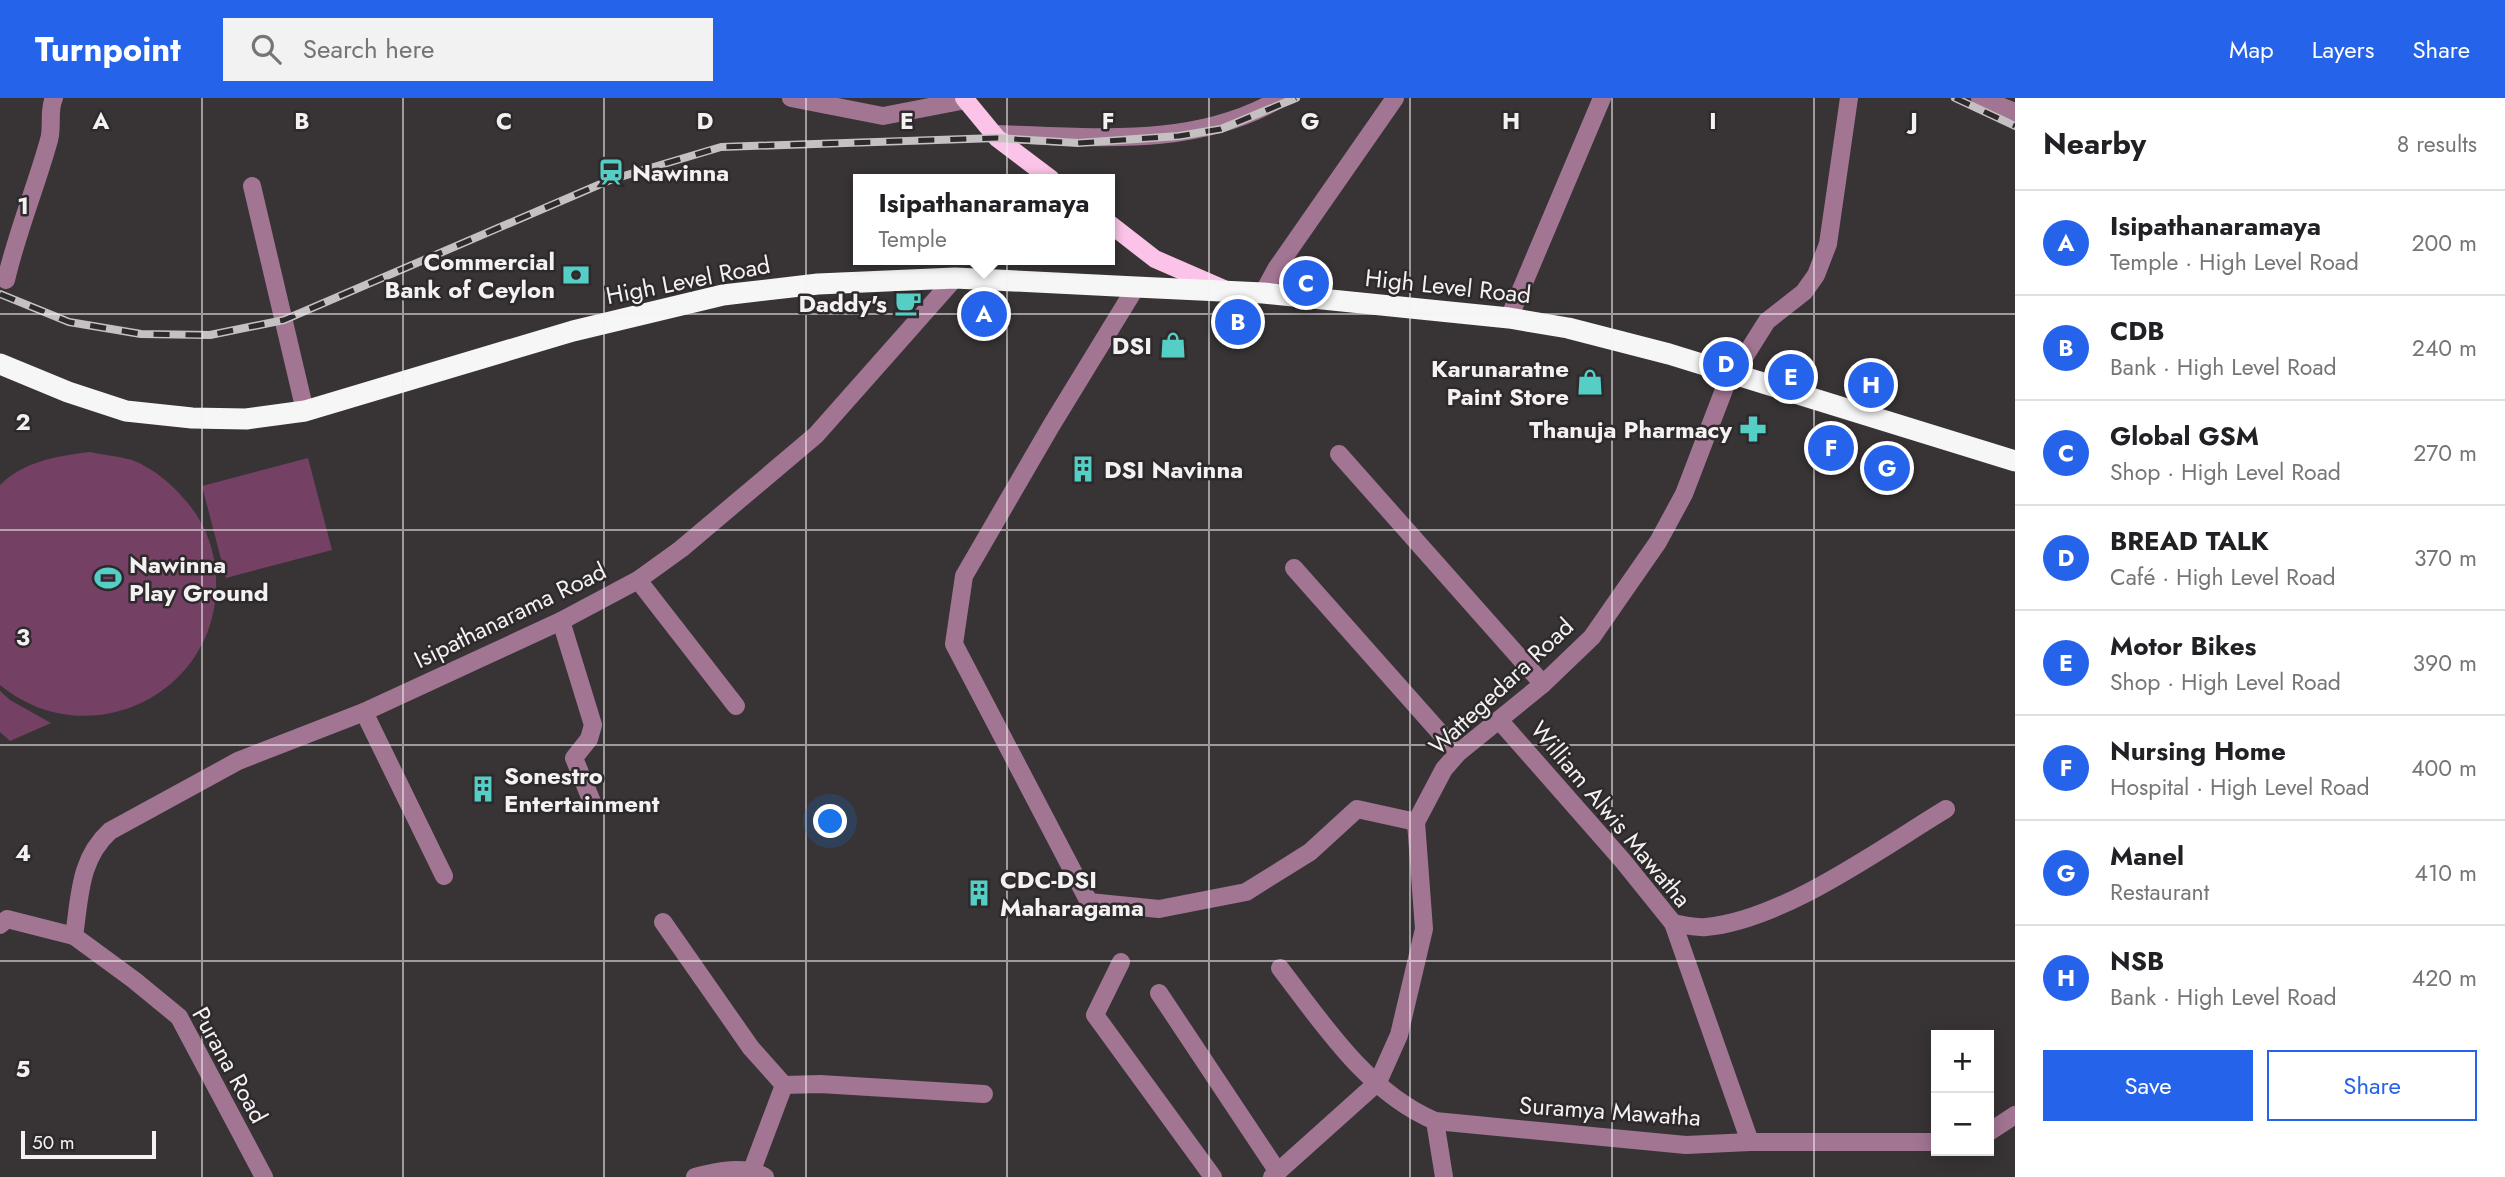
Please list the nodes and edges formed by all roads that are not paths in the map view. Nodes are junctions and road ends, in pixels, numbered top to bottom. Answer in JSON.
{"nodes":[{"id":1,"x":54,"y":98,"type":"edge"},
{"id":2,"x":791,"y":98,"type":"edge"},
{"id":3,"x":1281,"y":98,"type":"edge"},
{"id":4,"x":1395,"y":98,"type":"edge"},
{"id":5,"x":1602,"y":98,"type":"edge"},
{"id":6,"x":1849,"y":98,"type":"edge"},
{"id":7,"x":1980,"y":98,"type":"edge"},
{"id":8,"x":965,"y":99,"type":"edge"},
{"id":9,"x":2015,"y":112,"type":"edge"},
{"id":10,"x":993,"y":134,"type":"junction"},
{"id":11,"x":1045,"y":174,"type":"edge"},
{"id":12,"x":252,"y":186,"type":"dead end"},
{"id":13,"x":1115,"y":228,"type":"edge"},
{"id":14,"x":955,"y":278,"type":"junction"},
{"id":15,"x":6,"y":280,"type":"dead end"},
{"id":16,"x":1136,"y":287,"type":"junction"},
{"id":17,"x":1230,"y":292,"type":"junction"},
{"id":18,"x":1262,"y":293,"type":"junction"},
{"id":19,"x":1509,"y":318,"type":"junction"},
{"id":20,"x":0,"y":364,"type":"edge"},
{"id":21,"x":1730,"y":374,"type":"junction"},
{"id":22,"x":305,"y":411,"type":"junction"},
{"id":23,"x":1339,"y":454,"type":"dead end"},
{"id":24,"x":2015,"y":461,"type":"edge"},
{"id":25,"x":1294,"y":568,"type":"dead end"},
{"id":26,"x":638,"y":580,"type":"junction"},
{"id":27,"x":561,"y":621,"type":"junction"},
{"id":28,"x":1543,"y":684,"type":"junction"},
{"id":29,"x":736,"y":706,"type":"dead end"},
{"id":30,"x":364,"y":712,"type":"junction"},
{"id":31,"x":1499,"y":720,"type":"junction"},
{"id":32,"x":1458,"y":753,"type":"junction"},
{"id":33,"x":592,"y":802,"type":"dead end"},
{"id":34,"x":1947,"y":809,"type":"dead end"},
{"id":35,"x":1416,"y":822,"type":"junction"},
{"id":36,"x":444,"y":876,"type":"dead end"},
{"id":37,"x":663,"y":922,"type":"dead end"},
{"id":38,"x":1673,"y":923,"type":"junction"},
{"id":39,"x":0,"y":925,"type":"edge"},
{"id":40,"x":74,"y":936,"type":"junction"},
{"id":41,"x":1121,"y":962,"type":"dead end"},
{"id":42,"x":1280,"y":968,"type":"dead end"},
{"id":43,"x":1159,"y":993,"type":"dead end"},
{"id":44,"x":1378,"y":1082,"type":"junction"},
{"id":45,"x":784,"y":1085,"type":"junction"},
{"id":46,"x":984,"y":1094,"type":"dead end"},
{"id":47,"x":2015,"y":1115,"type":"edge"},
{"id":48,"x":1435,"y":1121,"type":"junction"},
{"id":49,"x":1994,"y":1129,"type":"edge"},
{"id":50,"x":1750,"y":1142,"type":"junction"},
{"id":51,"x":1931,"y":1143,"type":"edge"},
{"id":52,"x":758,"y":1173,"type":"edge"},
{"id":53,"x":1275,"y":1175,"type":"edge"},
{"id":54,"x":264,"y":1177,"type":"edge"},
{"id":55,"x":695,"y":1177,"type":"edge"},
{"id":56,"x":1213,"y":1177,"type":"edge"},
{"id":57,"x":1444,"y":1177,"type":"edge"}],
"edges":[{"from":1,"to":15,"type":"street"},
{"from":2,"to":8,"type":"street"},
{"from":3,"to":10,"type":"street"},
{"from":4,"to":18,"type":"street"},
{"from":5,"to":19,"type":"street"},
{"from":6,"to":21,"type":"street","name":"Wattegedara Road"},
{"from":7,"to":9,"type":"street"},
{"from":8,"to":10,"type":"main road"},
{"from":10,"to":11,"type":"main road"},
{"from":12,"to":22,"type":"street"},
{"from":13,"to":17,"type":"main road"},
{"from":14,"to":16,"type":"highway","name":"High Level Road"},
{"from":14,"to":22,"type":"highway","name":"High Level Road"},
{"from":14,"to":26,"type":"street","name":"Isipathanarama Road"},
{"from":16,"to":17,"type":"highway","name":"High Level Road"},
{"from":16,"to":35,"type":"street"},
{"from":17,"to":18,"type":"highway","name":"High Level Road"},
{"from":18,"to":19,"type":"highway","name":"High Level Road"},
{"from":19,"to":21,"type":"highway","name":"High Level Road"},
{"from":20,"to":22,"type":"highway","name":"High Level Road"},
{"from":21,"to":24,"type":"highway","name":"High Level Road"},
{"from":21,"to":28,"type":"street","name":"Wattegedara Road"},
{"from":23,"to":28,"type":"street"},
{"from":25,"to":32,"type":"street"},
{"from":26,"to":27,"type":"street","name":"Isipathanarama Road"},
{"from":26,"to":29,"type":"street"},
{"from":27,"to":30,"type":"street","name":"Isipathanarama Road"},
{"from":27,"to":33,"type":"street"},
{"from":28,"to":31,"type":"street","name":"Wattegedara Road"},
{"from":30,"to":36,"type":"street"},
{"from":30,"to":40,"type":"street","name":"Isipathanarama Road"},
{"from":31,"to":32,"type":"street","name":"Wattegedara Road"},
{"from":31,"to":38,"type":"street","name":"William Alwis Mawatha"},
{"from":32,"to":35,"type":"street","name":"Wattegedara Road"},
{"from":34,"to":38,"type":"street"},
{"from":35,"to":44,"type":"street"},
{"from":37,"to":45,"type":"street"},
{"from":38,"to":50,"type":"street","name":"William Alwis Mawatha"},
{"from":39,"to":40,"type":"street"},
{"from":40,"to":54,"type":"street","name":"Purana Road"},
{"from":41,"to":56,"type":"street"},
{"from":42,"to":44,"type":"street","name":"Suramya Mawatha"},
{"from":43,"to":53,"type":"street"},
{"from":44,"to":48,"type":"street","name":"Suramya Mawatha"},
{"from":44,"to":53,"type":"street"},
{"from":45,"to":46,"type":"street"},
{"from":45,"to":52,"type":"street"},
{"from":47,"to":49,"type":"street"},
{"from":48,"to":50,"type":"street","name":"Suramya Mawatha"},
{"from":48,"to":57,"type":"street"},
{"from":50,"to":51,"type":"street","name":"Suramya Mawatha"},
{"from":52,"to":55,"type":"street"}]}
